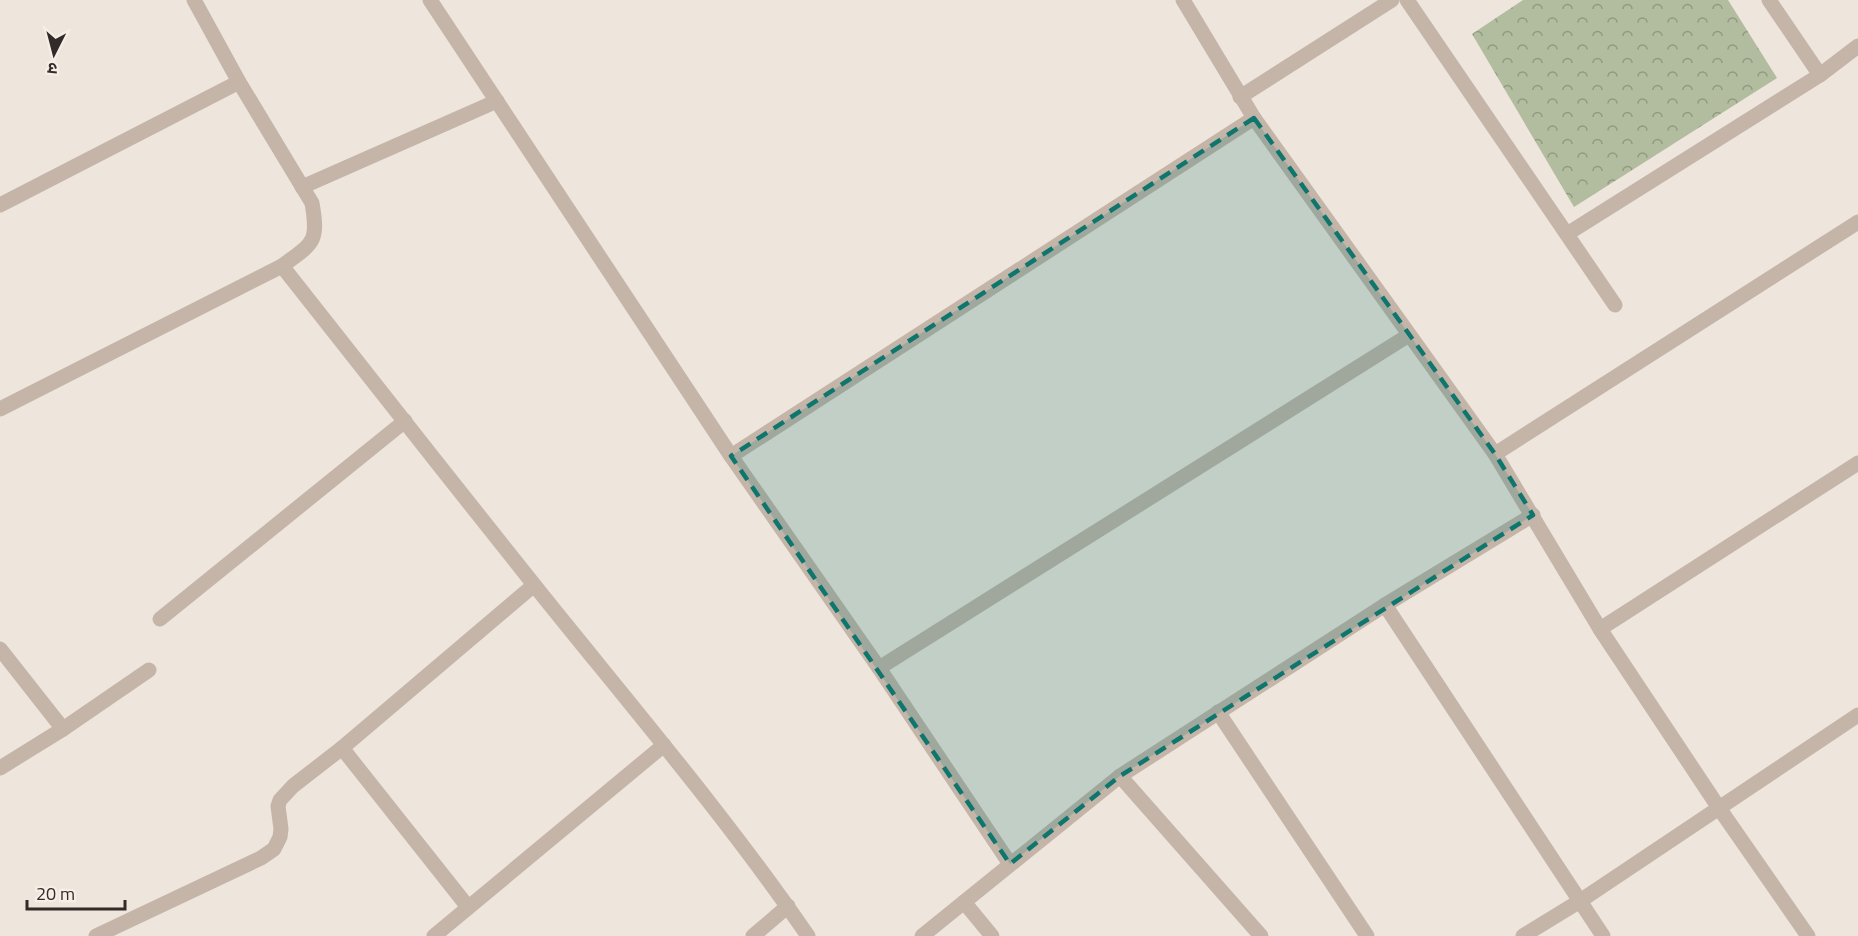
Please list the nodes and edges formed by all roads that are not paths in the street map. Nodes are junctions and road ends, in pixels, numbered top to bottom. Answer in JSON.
{"nodes":[{"id":1,"x":194,"y":0,"type":"edge"},
{"id":2,"x":430,"y":0,"type":"edge"},
{"id":3,"x":1183,"y":0,"type":"edge"},
{"id":4,"x":1392,"y":0,"type":"edge"},
{"id":5,"x":1407,"y":0,"type":"edge"},
{"id":6,"x":1769,"y":0,"type":"edge"},
{"id":7,"x":1858,"y":46,"type":"edge"},
{"id":8,"x":1820,"y":75,"type":"junction"},
{"id":9,"x":239,"y":82,"type":"junction"},
{"id":10,"x":1240,"y":98,"type":"junction"},
{"id":11,"x":497,"y":101,"type":"junction"},
{"id":12,"x":1254,"y":118,"type":"junction"},
{"id":13,"x":302,"y":187,"type":"junction"},
{"id":14,"x":0,"y":205,"type":"edge"},
{"id":15,"x":1858,"y":222,"type":"edge"},
{"id":16,"x":1567,"y":234,"type":"junction"},
{"id":17,"x":282,"y":266,"type":"junction"},
{"id":18,"x":1616,"y":305,"type":"dead end"},
{"id":19,"x":1409,"y":335,"type":"junction"},
{"id":20,"x":0,"y":409,"type":"edge"},
{"id":21,"x":405,"y":421,"type":"junction"},
{"id":22,"x":1495,"y":454,"type":"junction"},
{"id":23,"x":731,"y":456,"type":"junction"},
{"id":24,"x":1858,"y":463,"type":"edge"},
{"id":25,"x":1533,"y":515,"type":"junction"},
{"id":26,"x":534,"y":585,"type":"junction"},
{"id":27,"x":1385,"y":605,"type":"junction"},
{"id":28,"x":160,"y":619,"type":"dead end"},
{"id":29,"x":1600,"y":629,"type":"junction"},
{"id":30,"x":0,"y":649,"type":"edge"},
{"id":31,"x":879,"y":668,"type":"junction"},
{"id":32,"x":149,"y":670,"type":"dead end"},
{"id":33,"x":1218,"y":712,"type":"junction"},
{"id":34,"x":1858,"y":715,"type":"edge"},
{"id":35,"x":63,"y":729,"type":"junction"},
{"id":36,"x":664,"y":745,"type":"junction"},
{"id":37,"x":342,"y":748,"type":"junction"},
{"id":38,"x":0,"y":768,"type":"edge"},
{"id":39,"x":1119,"y":776,"type":"junction"},
{"id":40,"x":1719,"y":808,"type":"junction"},
{"id":41,"x":1010,"y":864,"type":"junction"},
{"id":42,"x":1580,"y":900,"type":"junction"},
{"id":43,"x":964,"y":902,"type":"junction"},
{"id":44,"x":788,"y":906,"type":"junction"},
{"id":45,"x":468,"y":907,"type":"junction"},
{"id":46,"x":96,"y":936,"type":"edge"},
{"id":47,"x":435,"y":936,"type":"edge"},
{"id":48,"x":753,"y":936,"type":"edge"},
{"id":49,"x":808,"y":936,"type":"edge"},
{"id":50,"x":922,"y":936,"type":"edge"},
{"id":51,"x":992,"y":936,"type":"edge"},
{"id":52,"x":1261,"y":936,"type":"edge"},
{"id":53,"x":1367,"y":936,"type":"edge"},
{"id":54,"x":1523,"y":936,"type":"edge"},
{"id":55,"x":1603,"y":936,"type":"edge"},
{"id":56,"x":1808,"y":936,"type":"edge"}],
"edges":[{"from":1,"to":9,"type":"street"},
{"from":2,"to":11,"type":"street"},
{"from":3,"to":10,"type":"street"},
{"from":4,"to":10,"type":"street"},
{"from":5,"to":16,"type":"street"},
{"from":6,"to":8,"type":"street"},
{"from":7,"to":8,"type":"street"},
{"from":8,"to":16,"type":"street"},
{"from":9,"to":13,"type":"street"},
{"from":9,"to":14,"type":"street"},
{"from":10,"to":12,"type":"street"},
{"from":11,"to":13,"type":"street"},
{"from":11,"to":23,"type":"street"},
{"from":12,"to":19,"type":"street"},
{"from":12,"to":23,"type":"street"},
{"from":13,"to":17,"type":"street"},
{"from":15,"to":22,"type":"street"},
{"from":16,"to":18,"type":"street"},
{"from":17,"to":20,"type":"street"},
{"from":17,"to":21,"type":"street"},
{"from":19,"to":22,"type":"street"},
{"from":19,"to":31,"type":"street"},
{"from":21,"to":26,"type":"street"},
{"from":21,"to":28,"type":"street"},
{"from":22,"to":25,"type":"street"},
{"from":23,"to":31,"type":"street"},
{"from":24,"to":29,"type":"street"},
{"from":25,"to":27,"type":"street"},
{"from":25,"to":29,"type":"street"},
{"from":26,"to":36,"type":"street"},
{"from":26,"to":37,"type":"street"},
{"from":27,"to":33,"type":"street"},
{"from":27,"to":42,"type":"street"},
{"from":29,"to":40,"type":"street"},
{"from":30,"to":35,"type":"street"},
{"from":31,"to":41,"type":"street"},
{"from":32,"to":35,"type":"street"},
{"from":33,"to":39,"type":"street"},
{"from":33,"to":53,"type":"street"},
{"from":34,"to":40,"type":"street"},
{"from":35,"to":38,"type":"street"},
{"from":36,"to":44,"type":"street"},
{"from":36,"to":45,"type":"street"},
{"from":37,"to":45,"type":"street"},
{"from":37,"to":46,"type":"street"},
{"from":39,"to":41,"type":"street"},
{"from":39,"to":52,"type":"street"},
{"from":40,"to":42,"type":"street"},
{"from":40,"to":56,"type":"street"},
{"from":41,"to":43,"type":"street"},
{"from":42,"to":54,"type":"street"},
{"from":42,"to":55,"type":"street"},
{"from":43,"to":50,"type":"street"},
{"from":43,"to":51,"type":"street"},
{"from":44,"to":48,"type":"street"},
{"from":44,"to":49,"type":"street"},
{"from":45,"to":47,"type":"street"}]}
